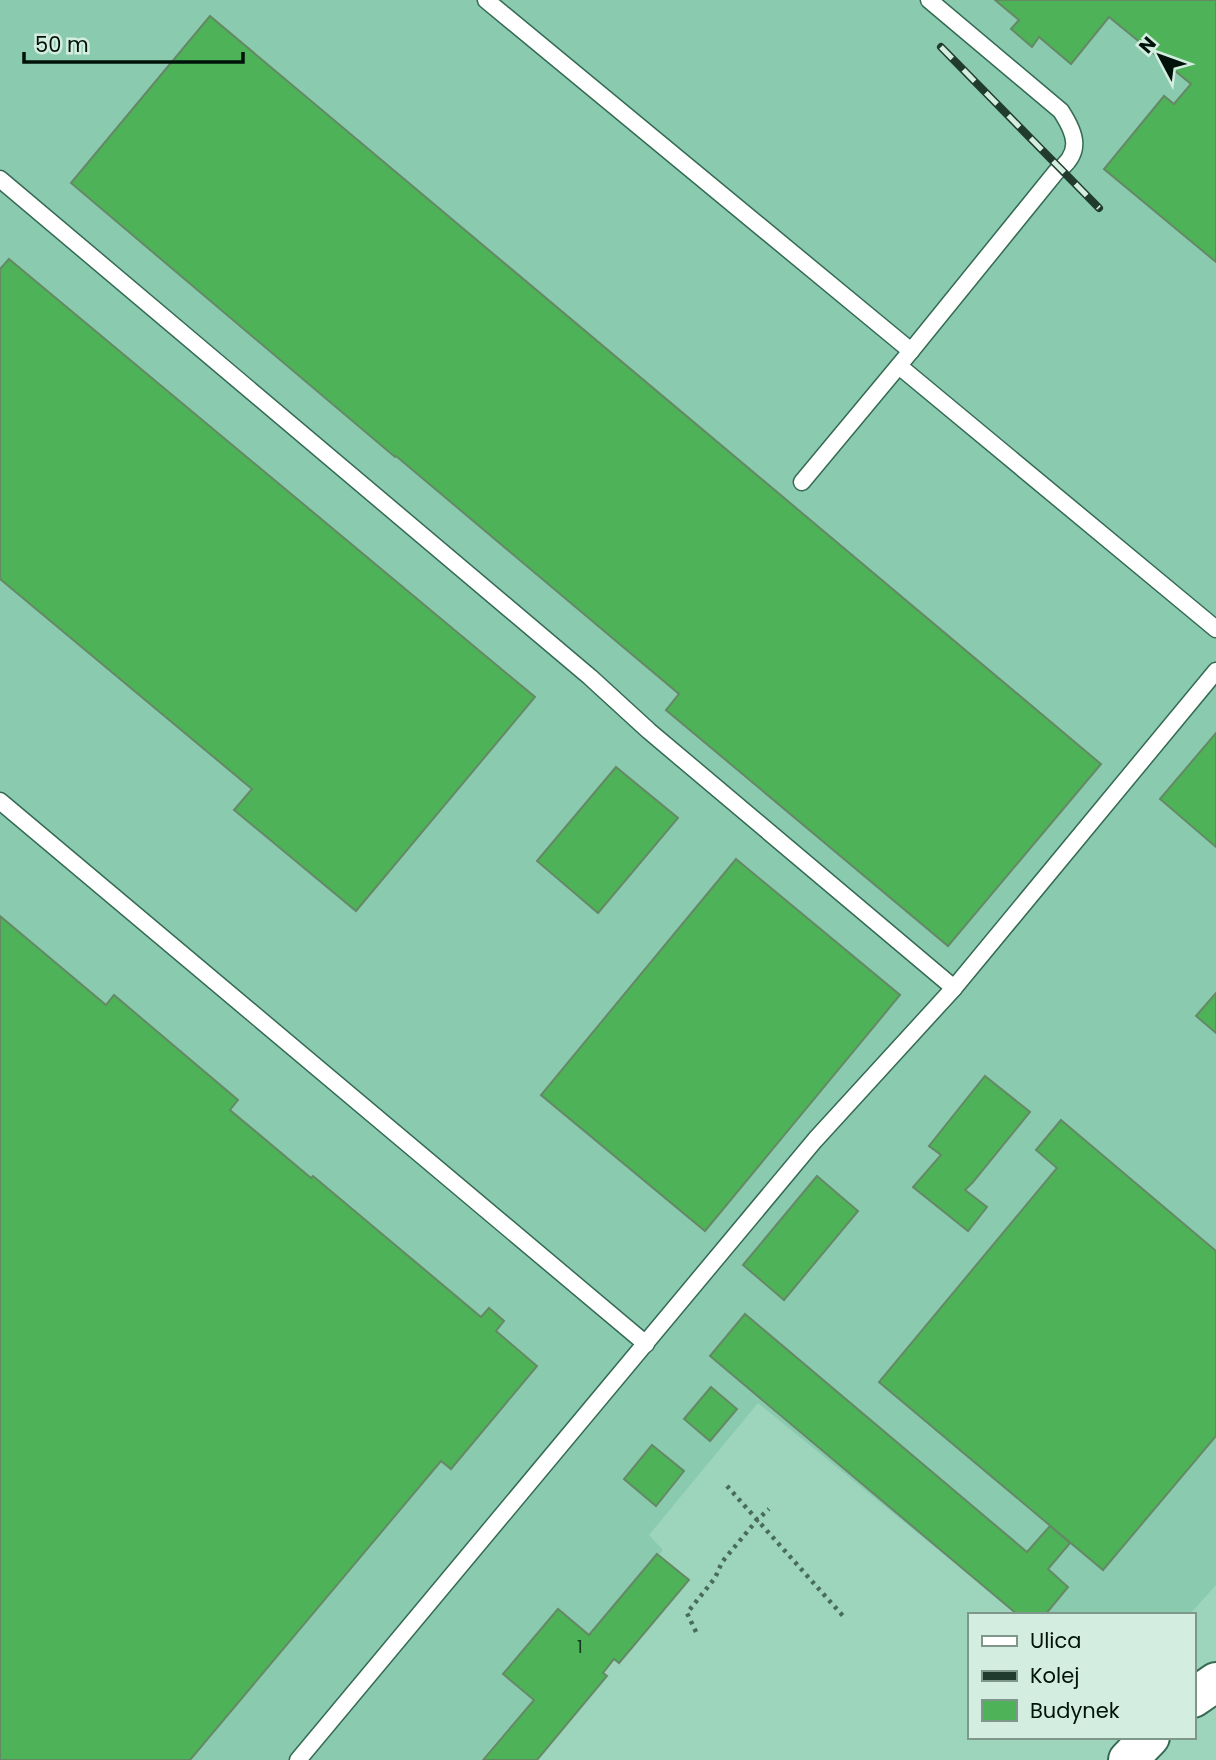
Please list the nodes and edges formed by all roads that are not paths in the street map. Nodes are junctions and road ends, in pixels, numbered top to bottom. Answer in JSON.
{"nodes":[{"id":1,"x":486,"y":0,"type":"edge"},
{"id":2,"x":929,"y":0,"type":"edge"},
{"id":3,"x":0,"y":179,"type":"edge"},
{"id":4,"x":911,"y":351,"type":"junction"},
{"id":5,"x":899,"y":366,"type":"junction"},
{"id":6,"x":802,"y":482,"type":"dead end"},
{"id":7,"x":1216,"y":629,"type":"edge"},
{"id":8,"x":1216,"y":671,"type":"edge"},
{"id":9,"x":0,"y":801,"type":"edge"},
{"id":10,"x":954,"y":988,"type":"junction"},
{"id":11,"x":646,"y":1344,"type":"junction"},
{"id":12,"x":1216,"y":1682,"type":"edge"},
{"id":13,"x":1195,"y":1697,"type":"edge"},
{"id":14,"x":1148,"y":1739,"type":"edge"},
{"id":15,"x":298,"y":1760,"type":"edge"},
{"id":16,"x":1128,"y":1760,"type":"edge"}],
"edges":[{"from":1,"to":4,"type":"lane"},
{"from":2,"to":4,"type":"lane"},
{"from":3,"to":10,"type":"lane"},
{"from":4,"to":5,"type":"lane"},
{"from":5,"to":6,"type":"lane"},
{"from":5,"to":7,"type":"lane"},
{"from":8,"to":10,"type":"lane"},
{"from":9,"to":11,"type":"lane"},
{"from":10,"to":11,"type":"lane"},
{"from":11,"to":15,"type":"lane"},
{"from":12,"to":13,"type":"street"},
{"from":14,"to":16,"type":"street"}]}
